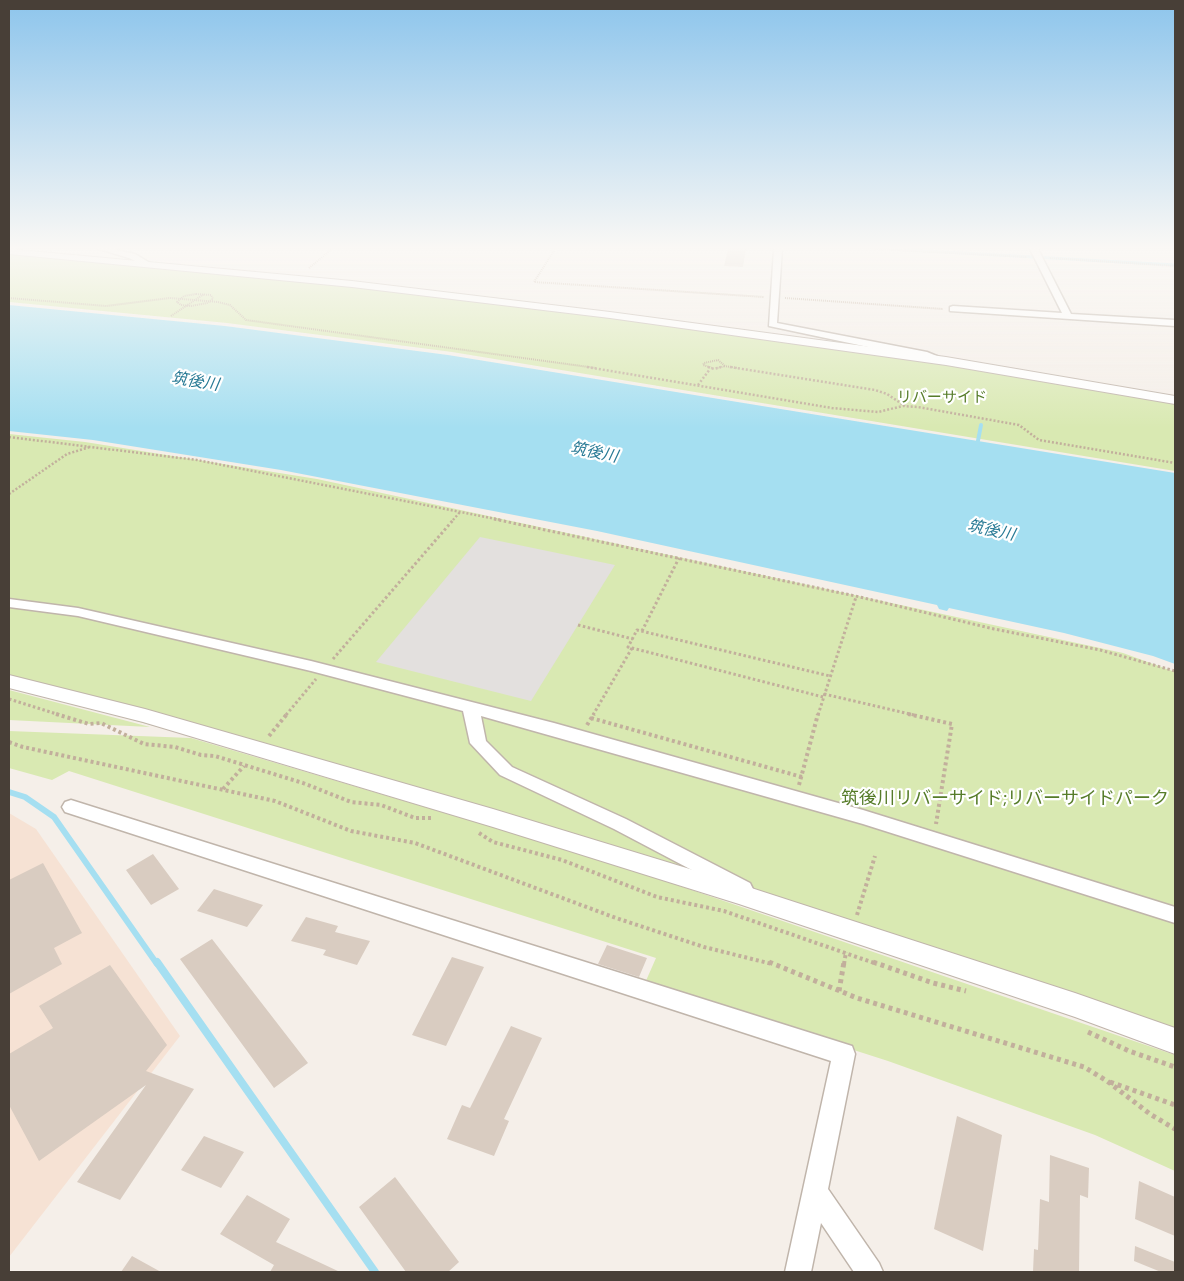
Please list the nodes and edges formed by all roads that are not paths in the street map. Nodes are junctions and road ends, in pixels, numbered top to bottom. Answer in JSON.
{"nodes":[{"id":1,"x":554,"y":309,"type":"edge"},
{"id":2,"x":773,"y":309,"type":"edge"},
{"id":3,"x":953,"y":309,"type":"road end"},
{"id":4,"x":1064,"y":309,"type":"edge"},
{"id":5,"x":1068,"y":316,"type":"junction"},
{"id":6,"x":1175,"y":323,"type":"edge"},
{"id":7,"x":946,"y":361,"type":"junction"},
{"id":8,"x":1175,"y":400,"type":"edge"},
{"id":9,"x":9,"y":603,"type":"edge"},
{"id":10,"x":9,"y":682,"type":"edge"},
{"id":11,"x":471,"y":708,"type":"junction"},
{"id":12,"x":71,"y":807,"type":"dead end"},
{"id":13,"x":772,"y":904,"type":"junction"},
{"id":14,"x":1175,"y":915,"type":"edge"},
{"id":15,"x":1175,"y":1041,"type":"edge"},
{"id":16,"x":816,"y":1193,"type":"junction"},
{"id":17,"x":798,"y":1272,"type":"edge"},
{"id":18,"x":870,"y":1272,"type":"edge"}],
"edges":[{"from":1,"to":7,"type":"street"},
{"from":2,"to":7,"type":"street"},
{"from":3,"to":5,"type":"street"},
{"from":4,"to":5,"type":"street"},
{"from":5,"to":6,"type":"street"},
{"from":7,"to":8,"type":"street"},
{"from":9,"to":11,"type":"street"},
{"from":10,"to":13,"type":"street"},
{"from":11,"to":13,"type":"street"},
{"from":11,"to":14,"type":"street"},
{"from":12,"to":16,"type":"street"},
{"from":13,"to":15,"type":"street"},
{"from":16,"to":17,"type":"street"},
{"from":16,"to":18,"type":"street"}]}
